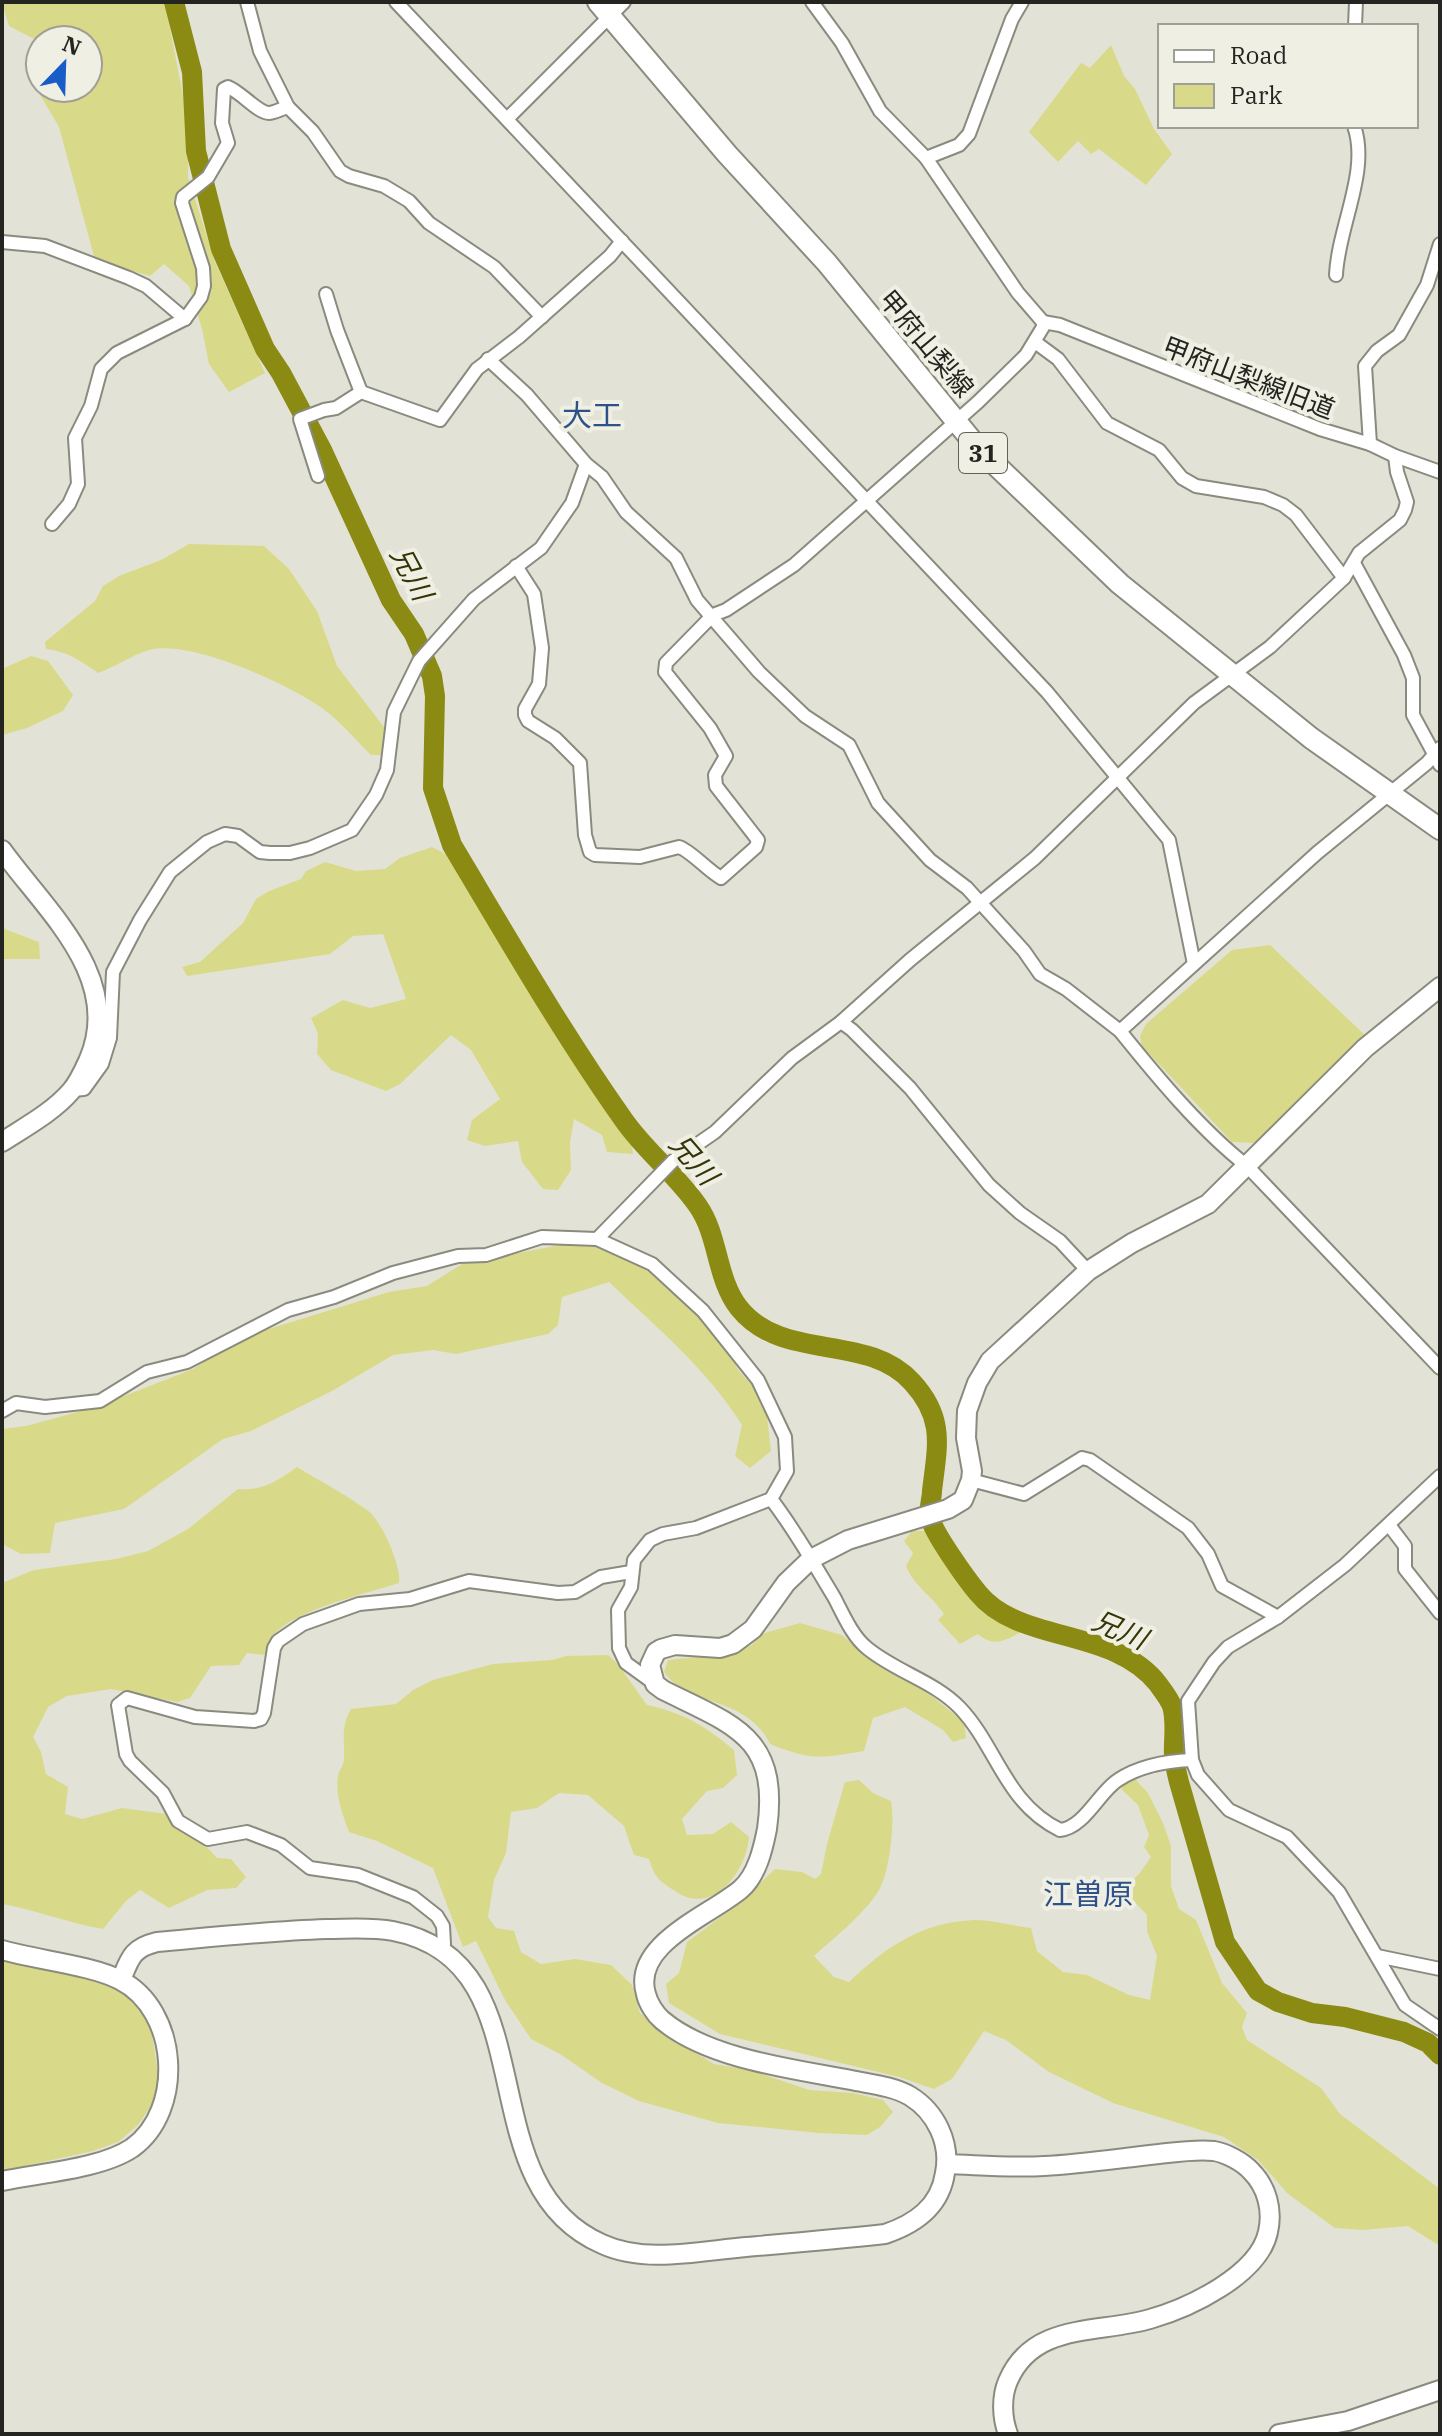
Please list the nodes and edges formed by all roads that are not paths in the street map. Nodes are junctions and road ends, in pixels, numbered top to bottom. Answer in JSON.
{"nodes":[{"id":1,"x":247,"y":2,"type":"edge"},
{"id":2,"x":396,"y":2,"type":"edge"},
{"id":3,"x":812,"y":2,"type":"edge"},
{"id":4,"x":1022,"y":2,"type":"edge"},
{"id":5,"x":1356,"y":2,"type":"edge"},
{"id":6,"x":610,"y":7,"type":"edge"},
{"id":7,"x":1355,"y":24,"type":"edge"},
{"id":8,"x":288,"y":107,"type":"junction"},
{"id":9,"x":508,"y":118,"type":"junction"},
{"id":10,"x":1354,"y":128,"type":"edge"},
{"id":11,"x":926,"y":158,"type":"junction"},
{"id":12,"x":622,"y":241,"type":"junction"},
{"id":13,"x":2,"y":242,"type":"edge"},
{"id":14,"x":1440,"y":244,"type":"edge"},
{"id":15,"x":1336,"y":275,"type":"dead end"},
{"id":16,"x":326,"y":294,"type":"dead end"},
{"id":17,"x":542,"y":317,"type":"junction"},
{"id":18,"x":185,"y":319,"type":"junction"},
{"id":19,"x":1043,"y":322,"type":"junction"},
{"id":20,"x":1035,"y":342,"type":"junction"},
{"id":21,"x":488,"y":359,"type":"junction"},
{"id":22,"x":361,"y":392,"type":"junction"},
{"id":23,"x":957,"y":419,"type":"junction"},
{"id":24,"x":1370,"y":444,"type":"junction"},
{"id":25,"x":1395,"y":456,"type":"junction"},
{"id":26,"x":586,"y":464,"type":"junction"},
{"id":27,"x":1440,"y":472,"type":"edge"},
{"id":28,"x":318,"y":476,"type":"dead end"},
{"id":29,"x":867,"y":501,"type":"junction"},
{"id":30,"x":52,"y":524,"type":"dead end"},
{"id":31,"x":1354,"y":563,"type":"junction"},
{"id":32,"x":516,"y":566,"type":"junction"},
{"id":33,"x":1344,"y":578,"type":"junction"},
{"id":34,"x":713,"y":615,"type":"junction"},
{"id":35,"x":1233,"y":676,"type":"junction"},
{"id":36,"x":1437,"y":750,"type":"edge"},
{"id":37,"x":1440,"y":765,"type":"edge"},
{"id":38,"x":1117,"y":778,"type":"junction"},
{"id":39,"x":1388,"y":792,"type":"junction"},
{"id":40,"x":1440,"y":829,"type":"edge"},
{"id":41,"x":2,"y":850,"type":"edge"},
{"id":42,"x":981,"y":903,"type":"junction"},
{"id":43,"x":1194,"y":964,"type":"junction"},
{"id":44,"x":1440,"y":987,"type":"edge"},
{"id":45,"x":841,"y":1022,"type":"junction"},
{"id":46,"x":1120,"y":1031,"type":"junction"},
{"id":47,"x":72,"y":1090,"type":"junction"},
{"id":48,"x":2,"y":1142,"type":"edge"},
{"id":49,"x":1247,"y":1166,"type":"junction"},
{"id":50,"x":597,"y":1239,"type":"junction"},
{"id":51,"x":1088,"y":1271,"type":"junction"},
{"id":52,"x":1440,"y":1368,"type":"edge"},
{"id":53,"x":2,"y":1411,"type":"edge"},
{"id":54,"x":1440,"y":1476,"type":"edge"},
{"id":55,"x":971,"y":1480,"type":"junction"},
{"id":56,"x":771,"y":1499,"type":"junction"},
{"id":57,"x":1389,"y":1525,"type":"junction"},
{"id":58,"x":811,"y":1559,"type":"junction"},
{"id":59,"x":631,"y":1572,"type":"junction"},
{"id":60,"x":1440,"y":1613,"type":"edge"},
{"id":61,"x":1278,"y":1617,"type":"junction"},
{"id":62,"x":655,"y":1684,"type":"junction"},
{"id":63,"x":1188,"y":1760,"type":"junction"},
{"id":64,"x":2,"y":1950,"type":"edge"},
{"id":65,"x":441,"y":1951,"type":"junction"},
{"id":66,"x":1377,"y":1956,"type":"junction"},
{"id":67,"x":1440,"y":1969,"type":"edge"},
{"id":68,"x":121,"y":1980,"type":"junction"},
{"id":69,"x":1440,"y":2029,"type":"edge"},
{"id":70,"x":947,"y":2164,"type":"junction"},
{"id":71,"x":2,"y":2181,"type":"edge"},
{"id":72,"x":1440,"y":2390,"type":"edge"},
{"id":73,"x":1008,"y":2434,"type":"edge"},
{"id":74,"x":1279,"y":2434,"type":"edge"}],
"edges":[{"from":1,"to":8,"type":"street"},
{"from":2,"to":9,"type":"street"},
{"from":3,"to":11,"type":"street"},
{"from":4,"to":11,"type":"street"},
{"from":5,"to":7,"type":"street"},
{"from":6,"to":9,"type":"street"},
{"from":6,"to":23,"type":"main road","name":"甲府山梨線","number":"31"},
{"from":8,"to":17,"type":"street"},
{"from":8,"to":18,"type":"street"},
{"from":9,"to":12,"type":"street"},
{"from":10,"to":15,"type":"street"},
{"from":11,"to":19,"type":"street"},
{"from":12,"to":17,"type":"street"},
{"from":12,"to":29,"type":"street"},
{"from":13,"to":18,"type":"street"},
{"from":14,"to":24,"type":"street"},
{"from":16,"to":22,"type":"street"},
{"from":17,"to":21,"type":"street"},
{"from":18,"to":30,"type":"street"},
{"from":19,"to":20,"type":"street"},
{"from":19,"to":24,"type":"street","name":"甲府山梨線旧道"},
{"from":20,"to":23,"type":"street"},
{"from":20,"to":33,"type":"street"},
{"from":21,"to":22,"type":"street"},
{"from":21,"to":26,"type":"street"},
{"from":22,"to":28,"type":"street"},
{"from":23,"to":29,"type":"street"},
{"from":23,"to":35,"type":"main road","name":"甲府山梨線","number":"31"},
{"from":24,"to":25,"type":"street","name":"甲府山梨線旧道"},
{"from":25,"to":27,"type":"street","name":"甲府山梨線旧道"},
{"from":25,"to":31,"type":"street"},
{"from":26,"to":32,"type":"street"},
{"from":26,"to":34,"type":"street"},
{"from":29,"to":34,"type":"street"},
{"from":29,"to":38,"type":"street"},
{"from":31,"to":33,"type":"street"},
{"from":31,"to":36,"type":"street"},
{"from":32,"to":34,"type":"street"},
{"from":32,"to":47,"type":"street"},
{"from":33,"to":35,"type":"street"},
{"from":34,"to":42,"type":"street"},
{"from":35,"to":38,"type":"street"},
{"from":35,"to":39,"type":"main road","name":"甲府山梨線","number":"31"},
{"from":36,"to":37,"type":"street"},
{"from":36,"to":39,"type":"street"},
{"from":38,"to":42,"type":"street"},
{"from":38,"to":43,"type":"street"},
{"from":39,"to":40,"type":"main road","name":"甲府山梨線","number":"31"},
{"from":39,"to":43,"type":"street"},
{"from":41,"to":47,"type":"street"},
{"from":42,"to":45,"type":"street"},
{"from":42,"to":46,"type":"street"},
{"from":43,"to":46,"type":"street"},
{"from":44,"to":49,"type":"street"},
{"from":45,"to":50,"type":"street"},
{"from":45,"to":51,"type":"street"},
{"from":46,"to":49,"type":"street"},
{"from":47,"to":48,"type":"street"},
{"from":49,"to":51,"type":"street"},
{"from":49,"to":52,"type":"street"},
{"from":50,"to":53,"type":"street"},
{"from":50,"to":56,"type":"street"},
{"from":51,"to":55,"type":"street"},
{"from":54,"to":57,"type":"street"},
{"from":55,"to":58,"type":"street"},
{"from":55,"to":61,"type":"street"},
{"from":56,"to":58,"type":"street"},
{"from":56,"to":59,"type":"street"},
{"from":57,"to":60,"type":"street"},
{"from":57,"to":61,"type":"street"},
{"from":58,"to":62,"type":"street"},
{"from":58,"to":63,"type":"street"},
{"from":59,"to":62,"type":"street"},
{"from":59,"to":65,"type":"street"},
{"from":61,"to":63,"type":"street"},
{"from":62,"to":70,"type":"street"},
{"from":63,"to":66,"type":"street"},
{"from":64,"to":68,"type":"street"},
{"from":65,"to":68,"type":"street"},
{"from":65,"to":70,"type":"street"},
{"from":66,"to":67,"type":"street"},
{"from":66,"to":69,"type":"street"},
{"from":68,"to":71,"type":"street"},
{"from":70,"to":73,"type":"street"},
{"from":72,"to":74,"type":"street"}]}
